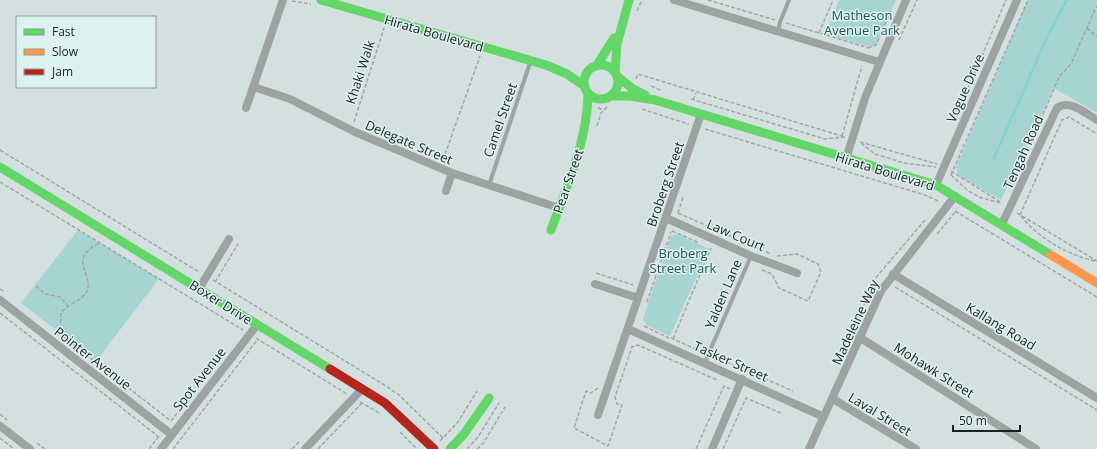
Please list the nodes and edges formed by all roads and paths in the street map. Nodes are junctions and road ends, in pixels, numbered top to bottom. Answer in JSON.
{"nodes":[{"id":1,"x":283,"y":0,"type":"edge"},
{"id":2,"x":321,"y":0,"type":"edge"},
{"id":3,"x":629,"y":0,"type":"edge"},
{"id":4,"x":642,"y":0,"type":"edge"},
{"id":5,"x":674,"y":0,"type":"edge"},
{"id":6,"x":708,"y":0,"type":"edge"},
{"id":7,"x":790,"y":0,"type":"edge"},
{"id":8,"x":833,"y":0,"type":"edge"},
{"id":9,"x":906,"y":0,"type":"edge"},
{"id":10,"x":917,"y":0,"type":"edge"},
{"id":11,"x":1006,"y":0,"type":"edge"},
{"id":12,"x":1017,"y":0,"type":"edge"},
{"id":13,"x":1028,"y":0,"type":"edge"},
{"id":14,"x":345,"y":3,"type":"edge"},
{"id":15,"x":635,"y":15,"type":"dead end"},
{"id":16,"x":387,"y":19,"type":"junction"},
{"id":17,"x":780,"y":22,"type":"junction"},
{"id":18,"x":1087,"y":28,"type":"dead end"},
{"id":19,"x":619,"y":30,"type":"junction"},
{"id":20,"x":778,"y":31,"type":"junction"},
{"id":21,"x":819,"y":33,"type":"junction"},
{"id":22,"x":1097,"y":36,"type":"edge"},
{"id":23,"x":816,"y":42,"type":"junction"},
{"id":24,"x":896,"y":46,"type":"dead end"},
{"id":25,"x":483,"y":47,"type":"junction"},
{"id":26,"x":869,"y":48,"type":"dead end"},
{"id":27,"x":531,"y":61,"type":"junction"},
{"id":28,"x":879,"y":62,"type":"junction"},
{"id":29,"x":546,"y":65,"type":"junction"},
{"id":30,"x":594,"y":66,"type":"junction"},
{"id":31,"x":863,"y":66,"type":"dead end"},
{"id":32,"x":616,"y":74,"type":"junction"},
{"id":33,"x":583,"y":84,"type":"junction"},
{"id":34,"x":649,"y":85,"type":"dead end"},
{"id":35,"x":254,"y":87,"type":"junction"},
{"id":36,"x":631,"y":88,"type":"junction"},
{"id":37,"x":661,"y":90,"type":"dead end"},
{"id":38,"x":588,"y":94,"type":"junction"},
{"id":39,"x":687,"y":98,"type":"dead end"},
{"id":40,"x":963,"y":99,"type":"dead end"},
{"id":41,"x":611,"y":100,"type":"junction"},
{"id":42,"x":655,"y":100,"type":"junction"},
{"id":43,"x":598,"y":106,"type":"junction"},
{"id":44,"x":246,"y":108,"type":"dead end"},
{"id":45,"x":701,"y":114,"type":"junction"},
{"id":46,"x":1097,"y":120,"type":"edge"},
{"id":47,"x":688,"y":124,"type":"dead end"},
{"id":48,"x":597,"y":126,"type":"dead end"},
{"id":49,"x":697,"y":126,"type":"junction"},
{"id":50,"x":351,"y":130,"type":"junction"},
{"id":51,"x":584,"y":133,"type":"junction"},
{"id":52,"x":1097,"y":134,"type":"edge"},
{"id":53,"x":842,"y":136,"type":"junction"},
{"id":54,"x":0,"y":150,"type":"edge"},
{"id":55,"x":846,"y":159,"type":"junction"},
{"id":56,"x":936,"y":164,"type":"dead end"},
{"id":57,"x":0,"y":167,"type":"edge"},
{"id":58,"x":440,"y":168,"type":"junction"},
{"id":59,"x":942,"y":171,"type":"junction"},
{"id":60,"x":952,"y":172,"type":"junction"},
{"id":61,"x":452,"y":173,"type":"junction"},
{"id":62,"x":951,"y":175,"type":"junction"},
{"id":63,"x":0,"y":182,"type":"edge"},
{"id":64,"x":489,"y":185,"type":"junction"},
{"id":65,"x":936,"y":185,"type":"junction"},
{"id":66,"x":446,"y":191,"type":"dead end"},
{"id":67,"x":955,"y":196,"type":"junction"},
{"id":68,"x":683,"y":197,"type":"dead end"},
{"id":69,"x":940,"y":202,"type":"junction"},
{"id":70,"x":948,"y":206,"type":"junction"},
{"id":71,"x":559,"y":208,"type":"junction"},
{"id":72,"x":935,"y":208,"type":"dead end"},
{"id":73,"x":1020,"y":215,"type":"junction"},
{"id":74,"x":666,"y":218,"type":"junction"},
{"id":75,"x":925,"y":220,"type":"dead end"},
{"id":76,"x":675,"y":222,"type":"junction"},
{"id":77,"x":1002,"y":224,"type":"junction"},
{"id":78,"x":551,"y":230,"type":"dead end"},
{"id":79,"x":229,"y":240,"type":"dead end"},
{"id":80,"x":100,"y":242,"type":"junction"},
{"id":81,"x":238,"y":244,"type":"dead end"},
{"id":82,"x":711,"y":248,"type":"dead end"},
{"id":83,"x":751,"y":256,"type":"junction"},
{"id":84,"x":1097,"y":258,"type":"edge"},
{"id":85,"x":1096,"y":261,"type":"edge"},
{"id":86,"x":596,"y":273,"type":"dead end"},
{"id":87,"x":797,"y":273,"type":"dead end"},
{"id":88,"x":893,"y":274,"type":"junction"},
{"id":89,"x":207,"y":276,"type":"junction"},
{"id":90,"x":1096,"y":280,"type":"edge"},
{"id":91,"x":215,"y":282,"type":"junction"},
{"id":92,"x":595,"y":284,"type":"dead end"},
{"id":93,"x":633,"y":285,"type":"dead end"},
{"id":94,"x":36,"y":286,"type":"dead end"},
{"id":95,"x":894,"y":286,"type":"dead end"},
{"id":96,"x":0,"y":289,"type":"edge"},
{"id":97,"x":199,"y":289,"type":"junction"},
{"id":98,"x":6,"y":294,"type":"dead end"},
{"id":99,"x":1097,"y":297,"type":"edge"},
{"id":100,"x":638,"y":298,"type":"junction"},
{"id":101,"x":0,"y":300,"type":"edge"},
{"id":102,"x":647,"y":302,"type":"dead end"},
{"id":103,"x":864,"y":305,"type":"dead end"},
{"id":104,"x":68,"y":306,"type":"junction"},
{"id":105,"x":0,"y":313,"type":"edge"},
{"id":106,"x":257,"y":325,"type":"junction"},
{"id":107,"x":242,"y":329,"type":"junction"},
{"id":108,"x":628,"y":329,"type":"junction"},
{"id":109,"x":54,"y":331,"type":"dead end"},
{"id":110,"x":238,"y":334,"type":"dead end"},
{"id":111,"x":250,"y":334,"type":"junction"},
{"id":112,"x":60,"y":335,"type":"junction"},
{"id":113,"x":859,"y":337,"type":"junction"},
{"id":114,"x":673,"y":339,"type":"dead end"},
{"id":115,"x":258,"y":340,"type":"junction"},
{"id":116,"x":221,"y":356,"type":"dead end"},
{"id":117,"x":705,"y":362,"type":"junction"},
{"id":118,"x":752,"y":373,"type":"dead end"},
{"id":119,"x":742,"y":379,"type":"junction"},
{"id":120,"x":362,"y":389,"type":"junction"},
{"id":121,"x":477,"y":391,"type":"dead end"},
{"id":122,"x":793,"y":391,"type":"dead end"},
{"id":123,"x":736,"y":393,"type":"junction"},
{"id":124,"x":354,"y":398,"type":"junction"},
{"id":125,"x":489,"y":398,"type":"dead end"},
{"id":126,"x":746,"y":398,"type":"junction"},
{"id":127,"x":1097,"y":398,"type":"edge"},
{"id":128,"x":833,"y":399,"type":"junction"},
{"id":129,"x":362,"y":403,"type":"junction"},
{"id":130,"x":499,"y":403,"type":"dead end"},
{"id":131,"x":506,"y":407,"type":"dead end"},
{"id":132,"x":1097,"y":410,"type":"edge"},
{"id":133,"x":783,"y":414,"type":"dead end"},
{"id":134,"x":382,"y":415,"type":"dead end"},
{"id":135,"x":598,"y":415,"type":"dead end"},
{"id":136,"x":824,"y":417,"type":"junction"},
{"id":137,"x":171,"y":421,"type":"junction"},
{"id":138,"x":0,"y":426,"type":"edge"},
{"id":139,"x":165,"y":429,"type":"junction"},
{"id":140,"x":397,"y":430,"type":"dead end"},
{"id":141,"x":172,"y":435,"type":"junction"},
{"id":142,"x":159,"y":437,"type":"junction"},
{"id":143,"x":0,"y":438,"type":"edge"},
{"id":144,"x":443,"y":438,"type":"junction"},
{"id":145,"x":434,"y":448,"type":"edge"},
{"id":146,"x":14,"y":449,"type":"edge"},
{"id":147,"x":30,"y":449,"type":"edge"},
{"id":148,"x":149,"y":449,"type":"edge"},
{"id":149,"x":161,"y":449,"type":"edge"},
{"id":150,"x":173,"y":449,"type":"edge"},
{"id":151,"x":305,"y":449,"type":"edge"},
{"id":152,"x":318,"y":449,"type":"edge"},
{"id":153,"x":417,"y":449,"type":"edge"},
{"id":154,"x":450,"y":449,"type":"edge"},
{"id":155,"x":467,"y":449,"type":"edge"},
{"id":156,"x":477,"y":449,"type":"edge"},
{"id":157,"x":696,"y":449,"type":"edge"},
{"id":158,"x":712,"y":449,"type":"edge"},
{"id":159,"x":723,"y":449,"type":"edge"},
{"id":160,"x":809,"y":449,"type":"edge"},
{"id":161,"x":916,"y":449,"type":"edge"},
{"id":162,"x":1036,"y":449,"type":"edge"}],
"edges":[{"from":1,"to":35,"type":"street"},
{"from":2,"to":14,"type":"street","name":"Hirata Boulevard"},
{"from":3,"to":19,"type":"street"},
{"from":4,"to":15,"type":"path"},
{"from":5,"to":20,"type":"street"},
{"from":6,"to":17,"type":"path"},
{"from":7,"to":17,"type":"lane"},
{"from":8,"to":21,"type":"path"},
{"from":9,"to":28,"type":"street"},
{"from":10,"to":24,"type":"path"},
{"from":11,"to":40,"type":"path"},
{"from":12,"to":59,"type":"street","name":"Vogue Drive"},
{"from":13,"to":60,"type":"path"},
{"from":14,"to":16,"type":"street","name":"Hirata Boulevard"},
{"from":16,"to":25,"type":"street","name":"Hirata Boulevard"},
{"from":16,"to":50,"type":"path","name":"Khaki Walk"},
{"from":17,"to":20,"type":"lane"},
{"from":17,"to":21,"type":"path"},
{"from":18,"to":22,"type":"path"},
{"from":19,"to":30,"type":"street"},
{"from":19,"to":32,"type":"street"},
{"from":20,"to":23,"type":"street"},
{"from":21,"to":23,"type":"path"},
{"from":21,"to":26,"type":"path"},
{"from":23,"to":28,"type":"street"},
{"from":25,"to":27,"type":"street","name":"Hirata Boulevard"},
{"from":25,"to":58,"type":"path"},
{"from":27,"to":29,"type":"street","name":"Hirata Boulevard"},
{"from":27,"to":64,"type":"lane","name":"Camel Street"},
{"from":28,"to":55,"type":"street"},
{"from":29,"to":30,"type":"street","name":"Hirata Boulevard"},
{"from":29,"to":33,"type":"street","name":"Hirata Boulevard"},
{"from":30,"to":32,"type":"street"},
{"from":30,"to":33,"type":"street"},
{"from":31,"to":53,"type":"path"},
{"from":32,"to":36,"type":"street","name":"Hirata Boulevard"},
{"from":32,"to":41,"type":"street"},
{"from":33,"to":38,"type":"street"},
{"from":34,"to":37,"type":"path"},
{"from":35,"to":44,"type":"street"},
{"from":35,"to":50,"type":"street","name":"Delegate Street"},
{"from":36,"to":42,"type":"street","name":"Hirata Boulevard"},
{"from":36,"to":53,"type":"path"},
{"from":38,"to":43,"type":"street"},
{"from":38,"to":51,"type":"street","name":"Pear Street"},
{"from":39,"to":53,"type":"path"},
{"from":41,"to":42,"type":"street","name":"Hirata Boulevard"},
{"from":41,"to":43,"type":"street"},
{"from":41,"to":48,"type":"path"},
{"from":42,"to":45,"type":"street","name":"Hirata Boulevard"},
{"from":43,"to":51,"type":"street","name":"Pear Street"},
{"from":45,"to":49,"type":"street","name":"Broberg Street"},
{"from":45,"to":55,"type":"street","name":"Hirata Boulevard"},
{"from":46,"to":77,"type":"street","name":"Tengah Road"},
{"from":47,"to":49,"type":"path"},
{"from":49,"to":69,"type":"path"},
{"from":49,"to":74,"type":"street","name":"Broberg Street"},
{"from":50,"to":58,"type":"street","name":"Delegate Street"},
{"from":51,"to":71,"type":"street","name":"Pear Street"},
{"from":52,"to":73,"type":"path"},
{"from":54,"to":89,"type":"path"},
{"from":55,"to":65,"type":"street","name":"Hirata Boulevard"},
{"from":56,"to":59,"type":"path"},
{"from":57,"to":97,"type":"street","name":"Boxer Drive"},
{"from":58,"to":61,"type":"street","name":"Delegate Street"},
{"from":59,"to":62,"type":"path"},
{"from":59,"to":65,"type":"street","name":"Vogue Drive"},
{"from":60,"to":62,"type":"path"},
{"from":60,"to":62,"type":"path"},
{"from":61,"to":64,"type":"street","name":"Delegate Street"},
{"from":61,"to":66,"type":"street"},
{"from":63,"to":80,"type":"path"},
{"from":64,"to":71,"type":"street","name":"Delegate Street"},
{"from":65,"to":67,"type":"street","name":"Hirata Boulevard"},
{"from":67,"to":70,"type":"street","name":"Madeleine Way"},
{"from":67,"to":77,"type":"street","name":"Hirata Boulevard"},
{"from":68,"to":76,"type":"path"},
{"from":69,"to":70,"type":"path"},
{"from":69,"to":72,"type":"path"},
{"from":70,"to":88,"type":"street","name":"Madeleine Way"},
{"from":70,"to":99,"type":"path"},
{"from":71,"to":78,"type":"street","name":"Pear Street"},
{"from":73,"to":85,"type":"path"},
{"from":73,"to":85,"type":"path"},
{"from":74,"to":76,"type":"street","name":"Law Court"},
{"from":74,"to":100,"type":"street","name":"Broberg Street"},
{"from":75,"to":103,"type":"path"},
{"from":76,"to":83,"type":"street","name":"Law Court"},
{"from":76,"to":102,"type":"path"},
{"from":77,"to":90,"type":"street","name":"Hirata Boulevard"},
{"from":79,"to":89,"type":"street"},
{"from":80,"to":104,"type":"path"},
{"from":80,"to":107,"type":"path"},
{"from":81,"to":91,"type":"path"},
{"from":82,"to":114,"type":"path"},
{"from":83,"to":87,"type":"street","name":"Law Court"},
{"from":83,"to":117,"type":"lane","name":"Yalden Lane"},
{"from":84,"to":85,"type":"path"},
{"from":86,"to":93,"type":"path"},
{"from":88,"to":113,"type":"street","name":"Madeleine Way"},
{"from":88,"to":127,"type":"street","name":"Kallang Road"},
{"from":89,"to":91,"type":"path"},
{"from":89,"to":97,"type":"street"},
{"from":91,"to":144,"type":"path"},
{"from":92,"to":100,"type":"street"},
{"from":94,"to":104,"type":"path"},
{"from":95,"to":132,"type":"path"},
{"from":96,"to":98,"type":"path"},
{"from":97,"to":106,"type":"street","name":"Boxer Drive"},
{"from":100,"to":108,"type":"street","name":"Broberg Street"},
{"from":101,"to":139,"type":"street","name":"Pointer Avenue"},
{"from":104,"to":112,"type":"path"},
{"from":105,"to":142,"type":"path"},
{"from":106,"to":111,"type":"street","name":"Spot Avenue"},
{"from":106,"to":120,"type":"street","name":"Boxer Drive"},
{"from":107,"to":110,"type":"path"},
{"from":107,"to":111,"type":"path"},
{"from":108,"to":117,"type":"street","name":"Tasker Street"},
{"from":108,"to":135,"type":"street","name":"Broberg Street"},
{"from":109,"to":112,"type":"path"},
{"from":111,"to":115,"type":"path"},
{"from":111,"to":141,"type":"street","name":"Spot Avenue"},
{"from":112,"to":137,"type":"path"},
{"from":113,"to":128,"type":"street","name":"Madeleine Way"},
{"from":113,"to":162,"type":"street","name":"Mohawk Street"},
{"from":115,"to":124,"type":"path"},
{"from":115,"to":150,"type":"path"},
{"from":116,"to":137,"type":"path"},
{"from":117,"to":119,"type":"street","name":"Tasker Street"},
{"from":118,"to":122,"type":"path"},
{"from":119,"to":123,"type":"street"},
{"from":119,"to":136,"type":"street","name":"Tasker Street"},
{"from":120,"to":124,"type":"street"},
{"from":120,"to":145,"type":"street","name":"Boxer Drive"},
{"from":121,"to":144,"type":"path"},
{"from":123,"to":126,"type":"path"},
{"from":123,"to":157,"type":"path"},
{"from":123,"to":158,"type":"street"},
{"from":124,"to":129,"type":"path"},
{"from":124,"to":151,"type":"street"},
{"from":125,"to":154,"type":"street"},
{"from":126,"to":133,"type":"path"},
{"from":126,"to":159,"type":"path"},
{"from":128,"to":136,"type":"street","name":"Madeleine Way"},
{"from":128,"to":161,"type":"street","name":"Laval Street"},
{"from":129,"to":134,"type":"path"},
{"from":129,"to":152,"type":"path"},
{"from":130,"to":155,"type":"path"},
{"from":131,"to":156,"type":"path"},
{"from":136,"to":160,"type":"street","name":"Madeleine Way"},
{"from":137,"to":139,"type":"path"},
{"from":138,"to":147,"type":"street"},
{"from":139,"to":141,"type":"street","name":"Pointer Avenue"},
{"from":139,"to":142,"type":"path"},
{"from":140,"to":153,"type":"path"},
{"from":141,"to":149,"type":"street","name":"Spot Avenue"},
{"from":142,"to":148,"type":"path"},
{"from":143,"to":146,"type":"path"},
{"from":144,"to":145,"type":"path"}]}
